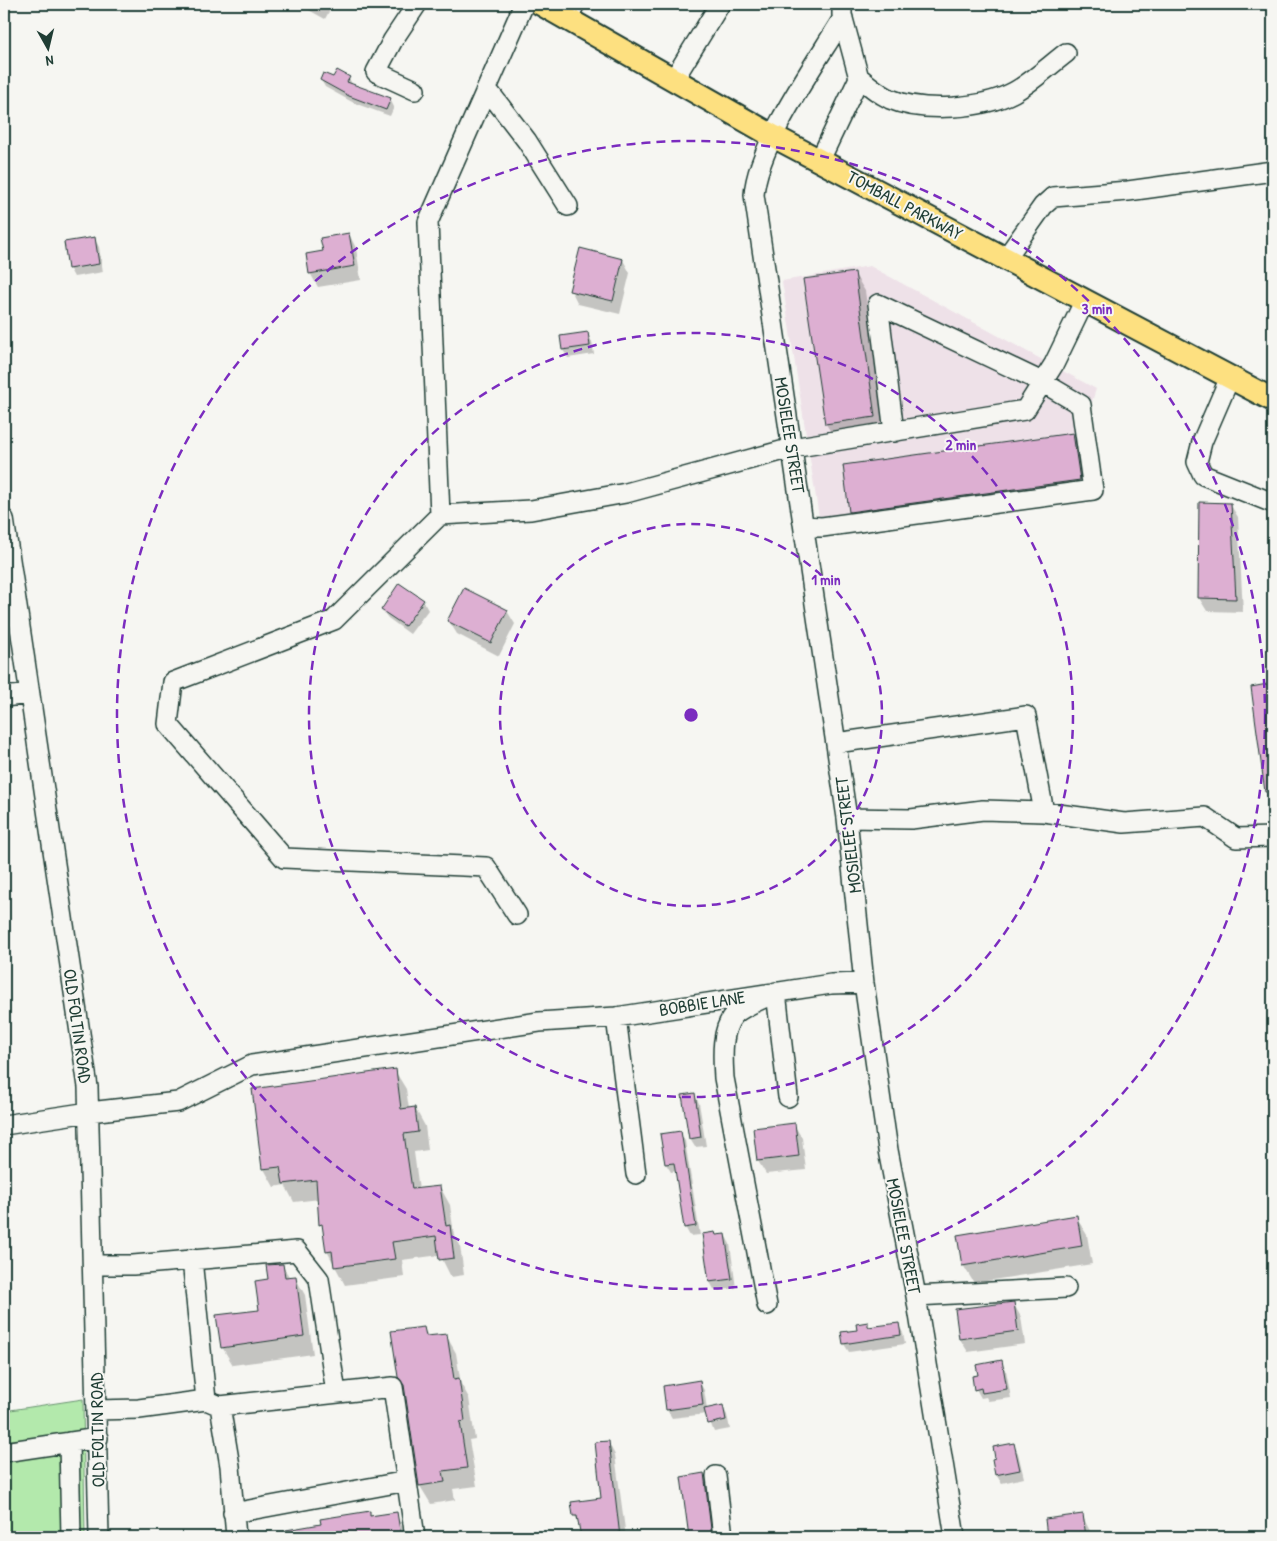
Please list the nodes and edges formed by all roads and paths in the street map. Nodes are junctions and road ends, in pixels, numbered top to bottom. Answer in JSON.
{"nodes":[{"id":1,"x":417,"y":4,"type":"edge"},
{"id":2,"x":524,"y":4,"type":"edge"},
{"id":3,"x":541,"y":4,"type":"edge"},
{"id":4,"x":720,"y":4,"type":"edge"},
{"id":5,"x":571,"y":11,"type":"edge"},
{"id":6,"x":842,"y":11,"type":"edge"},
{"id":7,"x":1066,"y":53,"type":"dead end"},
{"id":8,"x":858,"y":77,"type":"junction"},
{"id":9,"x":674,"y":79,"type":"junction"},
{"id":10,"x":486,"y":89,"type":"junction"},
{"id":11,"x":415,"y":90,"type":"dead end"},
{"id":12,"x":773,"y":136,"type":"junction"},
{"id":13,"x":820,"y":160,"type":"junction"},
{"id":14,"x":1273,"y":171,"type":"edge"},
{"id":15,"x":568,"y":206,"type":"dead end"},
{"id":16,"x":1006,"y":258,"type":"junction"},
{"id":17,"x":1085,"y":300,"type":"junction"},
{"id":18,"x":1230,"y":378,"type":"junction"},
{"id":19,"x":1042,"y":382,"type":"junction"},
{"id":20,"x":1273,"y":400,"type":"edge"},
{"id":21,"x":894,"y":432,"type":"junction"},
{"id":22,"x":792,"y":448,"type":"junction"},
{"id":23,"x":1273,"y":502,"type":"edge"},
{"id":24,"x":440,"y":515,"type":"junction"},
{"id":25,"x":4,"y":519,"type":"edge"},
{"id":26,"x":804,"y":526,"type":"junction"},
{"id":27,"x":30,"y":694,"type":"junction"},
{"id":28,"x":4,"y":697,"type":"edge"},
{"id":29,"x":836,"y":743,"type":"junction"},
{"id":30,"x":1044,"y":812,"type":"junction"},
{"id":31,"x":847,"y":818,"type":"junction"},
{"id":32,"x":1273,"y":837,"type":"edge"},
{"id":33,"x":517,"y":915,"type":"dead end"},
{"id":34,"x":864,"y":983,"type":"junction"},
{"id":35,"x":776,"y":992,"type":"junction"},
{"id":36,"x":616,"y":1016,"type":"junction"},
{"id":37,"x":788,"y":1097,"type":"dead end"},
{"id":38,"x":89,"y":1112,"type":"junction"},
{"id":39,"x":4,"y":1126,"type":"edge"},
{"id":40,"x":636,"y":1174,"type":"dead end"},
{"id":41,"x":192,"y":1259,"type":"junction"},
{"id":42,"x":94,"y":1265,"type":"junction"},
{"id":43,"x":1066,"y":1288,"type":"dead end"},
{"id":44,"x":916,"y":1296,"type":"junction"},
{"id":45,"x":767,"y":1305,"type":"dead end"},
{"id":46,"x":336,"y":1393,"type":"junction"},
{"id":47,"x":213,"y":1403,"type":"junction"},
{"id":48,"x":96,"y":1410,"type":"junction"},
{"id":49,"x":98,"y":1438,"type":"junction"},
{"id":50,"x":69,"y":1442,"type":"junction"},
{"id":51,"x":4,"y":1452,"type":"edge"},
{"id":52,"x":716,"y":1476,"type":"dead end"},
{"id":53,"x":407,"y":1481,"type":"junction"},
{"id":54,"x":233,"y":1513,"type":"junction"},
{"id":55,"x":71,"y":1537,"type":"edge"},
{"id":56,"x":99,"y":1537,"type":"edge"},
{"id":57,"x":236,"y":1537,"type":"edge"},
{"id":58,"x":415,"y":1537,"type":"edge"},
{"id":59,"x":724,"y":1537,"type":"edge"},
{"id":60,"x":955,"y":1537,"type":"edge"}],
"edges":[{"from":1,"to":11,"type":"street"},
{"from":2,"to":10,"type":"street"},
{"from":3,"to":5,"type":"main road","name":"TOMBALL PARKWAY"},
{"from":4,"to":9,"type":"street"},
{"from":5,"to":9,"type":"main road","name":"TOMBALL PARKWAY"},
{"from":6,"to":8,"type":"street"},
{"from":6,"to":12,"type":"street","name":"MOSIELEE STREET"},
{"from":7,"to":8,"type":"street"},
{"from":8,"to":13,"type":"street"},
{"from":9,"to":12,"type":"main road","name":"TOMBALL PARKWAY"},
{"from":10,"to":15,"type":"street"},
{"from":10,"to":24,"type":"street"},
{"from":12,"to":13,"type":"main road","name":"TOMBALL PARKWAY"},
{"from":12,"to":22,"type":"street","name":"MOSIELEE STREET"},
{"from":13,"to":16,"type":"main road","name":"TOMBALL PARKWAY"},
{"from":14,"to":16,"type":"street"},
{"from":16,"to":17,"type":"main road","name":"TOMBALL PARKWAY"},
{"from":17,"to":18,"type":"main road","name":"TOMBALL PARKWAY"},
{"from":17,"to":19,"type":"street"},
{"from":18,"to":20,"type":"main road","name":"TOMBALL PARKWAY"},
{"from":18,"to":23,"type":"street"},
{"from":19,"to":21,"type":"street"},
{"from":19,"to":21,"type":"street"},
{"from":19,"to":26,"type":"street"},
{"from":21,"to":22,"type":"street"},
{"from":22,"to":24,"type":"street"},
{"from":22,"to":26,"type":"street","name":"MOSIELEE STREET"},
{"from":24,"to":33,"type":"street"},
{"from":25,"to":27,"type":"street","name":"OLD FOLTIN ROAD"},
{"from":26,"to":29,"type":"street","name":"MOSIELEE STREET"},
{"from":27,"to":28,"type":"street"},
{"from":27,"to":38,"type":"street","name":"OLD FOLTIN ROAD"},
{"from":29,"to":30,"type":"street"},
{"from":29,"to":31,"type":"street","name":"MOSIELEE STREET"},
{"from":30,"to":31,"type":"street"},
{"from":30,"to":32,"type":"street"},
{"from":31,"to":34,"type":"street","name":"MOSIELEE STREET"},
{"from":34,"to":35,"type":"street","name":"BOBBIE LANE"},
{"from":34,"to":44,"type":"street","name":"MOSIELEE STREET"},
{"from":35,"to":36,"type":"street","name":"BOBBIE LANE"},
{"from":35,"to":37,"type":"street"},
{"from":35,"to":45,"type":"street"},
{"from":36,"to":38,"type":"street","name":"BOBBIE LANE"},
{"from":36,"to":40,"type":"street"},
{"from":38,"to":39,"type":"street","name":"BOBBIE LANE"},
{"from":38,"to":42,"type":"street","name":"OLD FOLTIN ROAD"},
{"from":41,"to":42,"type":"street"},
{"from":41,"to":46,"type":"street"},
{"from":41,"to":47,"type":"street"},
{"from":42,"to":48,"type":"street","name":"OLD FOLTIN ROAD"},
{"from":43,"to":44,"type":"street"},
{"from":44,"to":60,"type":"street","name":"MOSIELEE STREET"},
{"from":46,"to":47,"type":"street"},
{"from":46,"to":53,"type":"street"},
{"from":47,"to":48,"type":"street"},
{"from":47,"to":54,"type":"street"},
{"from":48,"to":49,"type":"street","name":"OLD FOLTIN ROAD"},
{"from":49,"to":50,"type":"street"},
{"from":49,"to":56,"type":"street","name":"OLD FOLTIN ROAD"},
{"from":50,"to":51,"type":"street"},
{"from":50,"to":55,"type":"street"},
{"from":52,"to":59,"type":"street"},
{"from":53,"to":54,"type":"street"},
{"from":53,"to":58,"type":"street"},
{"from":54,"to":57,"type":"street"}]}
